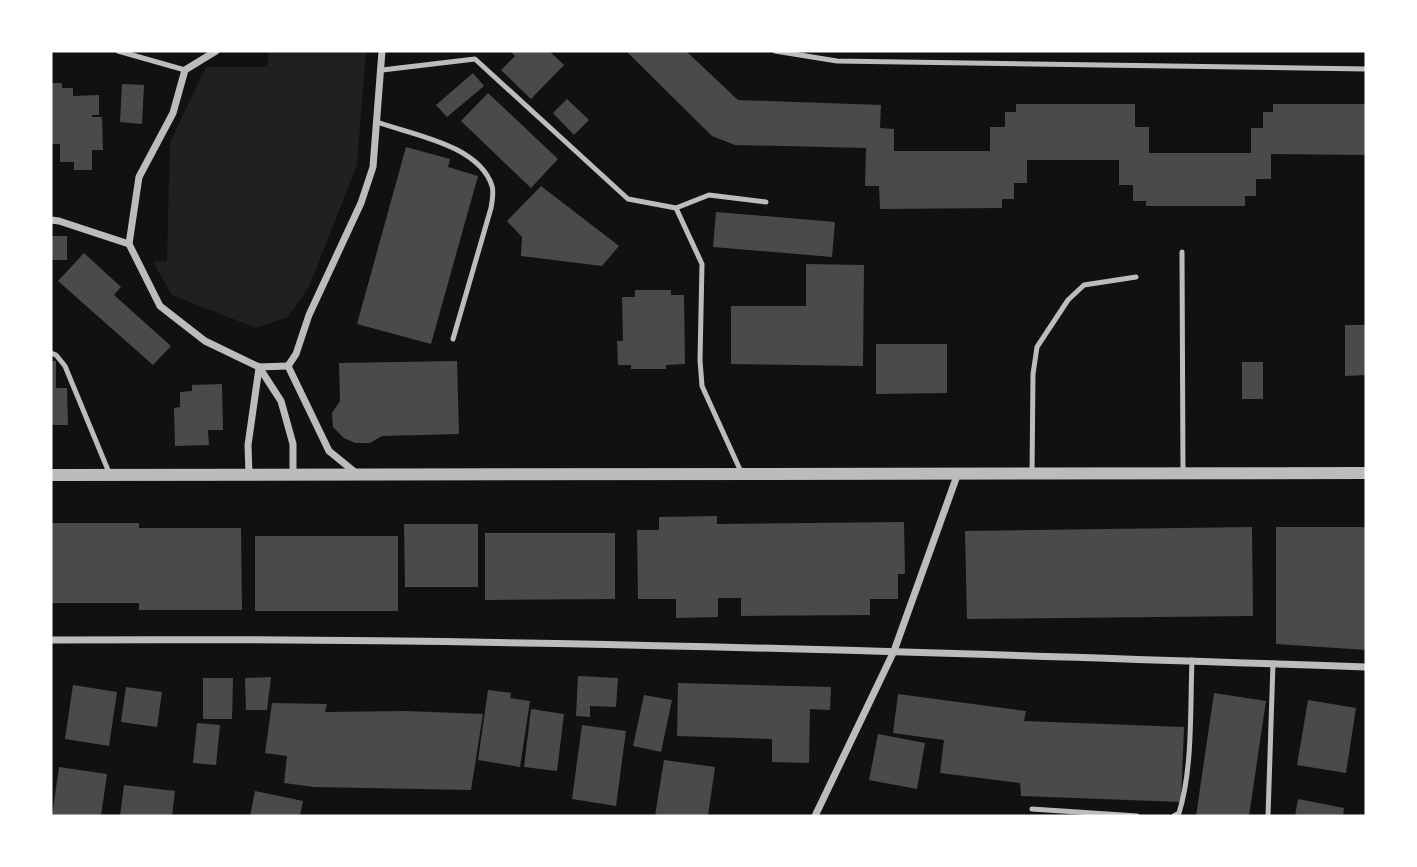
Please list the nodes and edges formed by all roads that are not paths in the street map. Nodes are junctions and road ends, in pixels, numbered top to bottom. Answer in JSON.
{"nodes":[{"id":1,"x":118,"y":51,"type":"edge"},
{"id":2,"x":216,"y":51,"type":"edge"},
{"id":3,"x":382,"y":51,"type":"edge"},
{"id":4,"x":475,"y":51,"type":"edge"},
{"id":5,"x":775,"y":51,"type":"edge"},
{"id":6,"x":475,"y":59,"type":"junction"},
{"id":7,"x":1366,"y":69,"type":"edge"},
{"id":8,"x":185,"y":70,"type":"junction"},
{"id":9,"x":382,"y":70,"type":"junction"},
{"id":10,"x":377,"y":122,"type":"junction"},
{"id":11,"x":766,"y":202,"type":"dead end"},
{"id":12,"x":676,"y":208,"type":"junction"},
{"id":13,"x":51,"y":220,"type":"edge"},
{"id":14,"x":128,"y":244,"type":"junction"},
{"id":15,"x":1182,"y":253,"type":"dead end"},
{"id":16,"x":1136,"y":277,"type":"dead end"},
{"id":17,"x":453,"y":339,"type":"dead end"},
{"id":18,"x":51,"y":353,"type":"edge"},
{"id":19,"x":288,"y":366,"type":"junction"},
{"id":20,"x":259,"y":367,"type":"junction"},
{"id":21,"x":958,"y":473,"type":"junction"},
{"id":22,"x":1032,"y":473,"type":"junction"},
{"id":23,"x":1366,"y":473,"type":"edge"},
{"id":24,"x":249,"y":474,"type":"junction"},
{"id":25,"x":293,"y":474,"type":"junction"},
{"id":26,"x":358,"y":474,"type":"junction"},
{"id":27,"x":743,"y":474,"type":"junction"},
{"id":28,"x":1182,"y":474,"type":"junction"},
{"id":29,"x":51,"y":475,"type":"edge"},
{"id":30,"x":110,"y":475,"type":"junction"},
{"id":31,"x":51,"y":640,"type":"edge"},
{"id":32,"x":894,"y":650,"type":"junction"},
{"id":33,"x":1192,"y":660,"type":"junction"},
{"id":34,"x":1273,"y":663,"type":"junction"},
{"id":35,"x":1366,"y":667,"type":"edge"},
{"id":36,"x":1032,"y":809,"type":"dead end"},
{"id":37,"x":815,"y":816,"type":"edge"},
{"id":38,"x":1137,"y":816,"type":"edge"},
{"id":39,"x":1174,"y":816,"type":"edge"},
{"id":40,"x":1268,"y":816,"type":"edge"}],
"edges":[{"from":1,"to":8,"type":"lane"},
{"from":2,"to":8,"type":"street"},
{"from":3,"to":9,"type":"street"},
{"from":4,"to":6,"type":"lane"},
{"from":5,"to":7,"type":"lane"},
{"from":6,"to":9,"type":"lane"},
{"from":6,"to":12,"type":"lane"},
{"from":8,"to":14,"type":"street"},
{"from":9,"to":10,"type":"street"},
{"from":10,"to":17,"type":"lane"},
{"from":10,"to":19,"type":"street"},
{"from":11,"to":12,"type":"lane"},
{"from":12,"to":27,"type":"lane"},
{"from":13,"to":14,"type":"street"},
{"from":14,"to":20,"type":"street"},
{"from":15,"to":28,"type":"lane"},
{"from":16,"to":22,"type":"lane"},
{"from":18,"to":30,"type":"lane"},
{"from":19,"to":20,"type":"street"},
{"from":19,"to":26,"type":"street"},
{"from":20,"to":24,"type":"street"},
{"from":20,"to":25,"type":"street"},
{"from":21,"to":22,"type":"street"},
{"from":21,"to":27,"type":"street"},
{"from":21,"to":32,"type":"street"},
{"from":22,"to":28,"type":"street"},
{"from":23,"to":28,"type":"street"},
{"from":24,"to":25,"type":"street"},
{"from":24,"to":30,"type":"street"},
{"from":25,"to":26,"type":"street"},
{"from":26,"to":27,"type":"street"},
{"from":29,"to":30,"type":"street"},
{"from":31,"to":32,"type":"street"},
{"from":32,"to":33,"type":"street"},
{"from":32,"to":37,"type":"street"},
{"from":33,"to":34,"type":"street"},
{"from":33,"to":39,"type":"lane"},
{"from":34,"to":35,"type":"street"},
{"from":34,"to":40,"type":"lane"},
{"from":36,"to":38,"type":"lane"}]}
